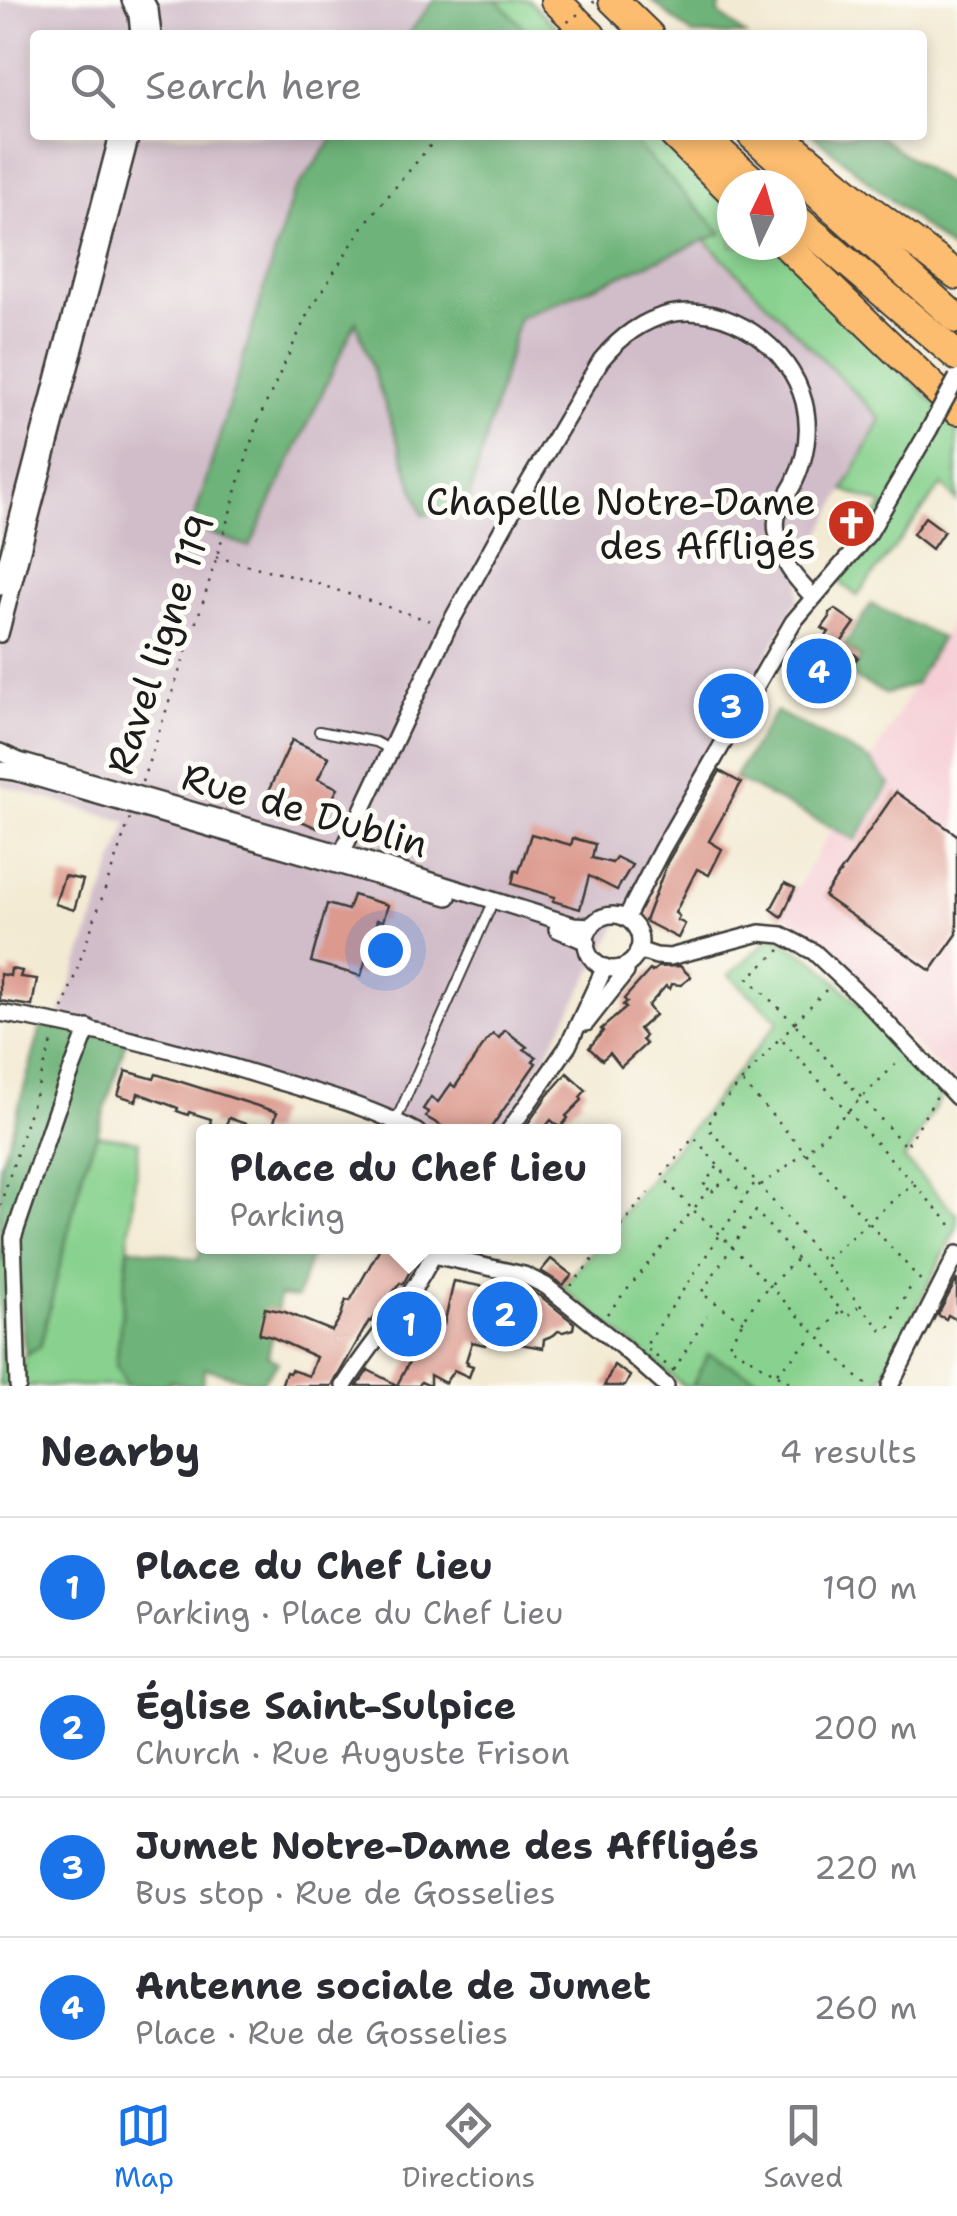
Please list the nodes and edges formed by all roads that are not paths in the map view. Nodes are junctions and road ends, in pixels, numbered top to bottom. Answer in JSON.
{"nodes":[{"id":1,"x":130,"y":0,"type":"edge"},
{"id":2,"x":145,"y":0,"type":"edge"},
{"id":3,"x":555,"y":0,"type":"edge"},
{"id":4,"x":613,"y":0,"type":"edge"},
{"id":5,"x":138,"y":30,"type":"edge"},
{"id":6,"x":152,"y":30,"type":"edge"},
{"id":7,"x":585,"y":30,"type":"edge"},
{"id":8,"x":643,"y":30,"type":"edge"},
{"id":9,"x":117,"y":140,"type":"edge"},
{"id":10,"x":130,"y":140,"type":"edge"},
{"id":11,"x":679,"y":140,"type":"edge"},
{"id":12,"x":707,"y":140,"type":"edge"},
{"id":13,"x":757,"y":140,"type":"edge"},
{"id":14,"x":785,"y":140,"type":"edge"},
{"id":15,"x":741,"y":170,"type":"edge"},
{"id":16,"x":717,"y":177,"type":"edge"},
{"id":17,"x":807,"y":228,"type":"edge"},
{"id":18,"x":802,"y":260,"type":"edge"},
{"id":19,"x":957,"y":275,"type":"edge"},
{"id":20,"x":957,"y":319,"type":"edge"},
{"id":21,"x":957,"y":356,"type":"edge"},
{"id":22,"x":957,"y":378,"type":"edge"},
{"id":23,"x":957,"y":410,"type":"edge"},
{"id":24,"x":0,"y":587,"type":"edge"},
{"id":25,"x":813,"y":597,"type":"junction"},
{"id":26,"x":0,"y":634,"type":"edge"},
{"id":27,"x":319,"y":731,"type":"dead end"},
{"id":28,"x":391,"y":750,"type":"junction"},
{"id":29,"x":0,"y":752,"type":"edge"},
{"id":30,"x":0,"y":770,"type":"edge"},
{"id":31,"x":136,"y":801,"type":"junction"},
{"id":32,"x":342,"y":854,"type":"junction"},
{"id":33,"x":490,"y":909,"type":"junction"},
{"id":34,"x":626,"y":918,"type":"junction"},
{"id":35,"x":592,"y":926,"type":"junction"},
{"id":36,"x":587,"y":942,"type":"junction"},
{"id":37,"x":638,"y":950,"type":"junction"},
{"id":38,"x":627,"y":964,"type":"junction"},
{"id":39,"x":605,"y":967,"type":"junction"},
{"id":40,"x":0,"y":1013,"type":"edge"},
{"id":41,"x":88,"y":1028,"type":"junction"},
{"id":42,"x":568,"y":1046,"type":"junction"},
{"id":43,"x":957,"y":1097,"type":"edge"},
{"id":44,"x":396,"y":1120,"type":"junction"},
{"id":45,"x":403,"y":1124,"type":"edge"},
{"id":46,"x":514,"y":1124,"type":"edge"},
{"id":47,"x":433,"y":1254,"type":"edge"},
{"id":48,"x":446,"y":1254,"type":"edge"},
{"id":49,"x":957,"y":1254,"type":"edge"},
{"id":50,"x":347,"y":1381,"type":"edge"},
{"id":51,"x":18,"y":1386,"type":"edge"},
{"id":52,"x":666,"y":1386,"type":"edge"},
{"id":53,"x":890,"y":1386,"type":"edge"}],
"edges":[{"from":1,"to":5,"type":"street"},
{"from":2,"to":6,"type":"street"},
{"from":3,"to":7,"type":"highway"},
{"from":4,"to":8,"type":"highway"},
{"from":9,"to":24,"type":"street"},
{"from":10,"to":26,"type":"street"},
{"from":11,"to":16,"type":"highway"},
{"from":12,"to":15,"type":"highway"},
{"from":13,"to":20,"type":"highway"},
{"from":14,"to":19,"type":"highway"},
{"from":17,"to":21,"type":"highway"},
{"from":18,"to":23,"type":"highway"},
{"from":22,"to":25,"type":"street","bridge":true},
{"from":25,"to":28,"type":"street"},
{"from":25,"to":34,"type":"street"},
{"from":27,"to":28,"type":"lane"},
{"from":28,"to":32,"type":"street"},
{"from":29,"to":31,"type":"street","name":"Rue de Dublin"},
{"from":30,"to":31,"type":"street","name":"Rue de Dublin"},
{"from":31,"to":32,"type":"street","name":"Rue de Dublin"},
{"from":31,"to":33,"type":"street","name":"Rue de Dublin"},
{"from":32,"to":35,"type":"street","name":"Rue de Dublin"},
{"from":33,"to":36,"type":"street","name":"Rue de Dublin"},
{"from":33,"to":44,"type":"lane"},
{"from":34,"to":35,"type":"street"},
{"from":34,"to":37,"type":"street"},
{"from":35,"to":36,"type":"street"},
{"from":36,"to":39,"type":"street"},
{"from":37,"to":38,"type":"street"},
{"from":37,"to":43,"type":"street"},
{"from":38,"to":39,"type":"street"},
{"from":38,"to":42,"type":"street"},
{"from":39,"to":42,"type":"street"},
{"from":40,"to":41,"type":"street"},
{"from":41,"to":44,"type":"street"},
{"from":41,"to":51,"type":"street"},
{"from":42,"to":46,"type":"street"},
{"from":44,"to":45,"type":"street"},
{"from":47,"to":50,"type":"street"},
{"from":48,"to":52,"type":"street"},
{"from":49,"to":53,"type":"street"}]}
